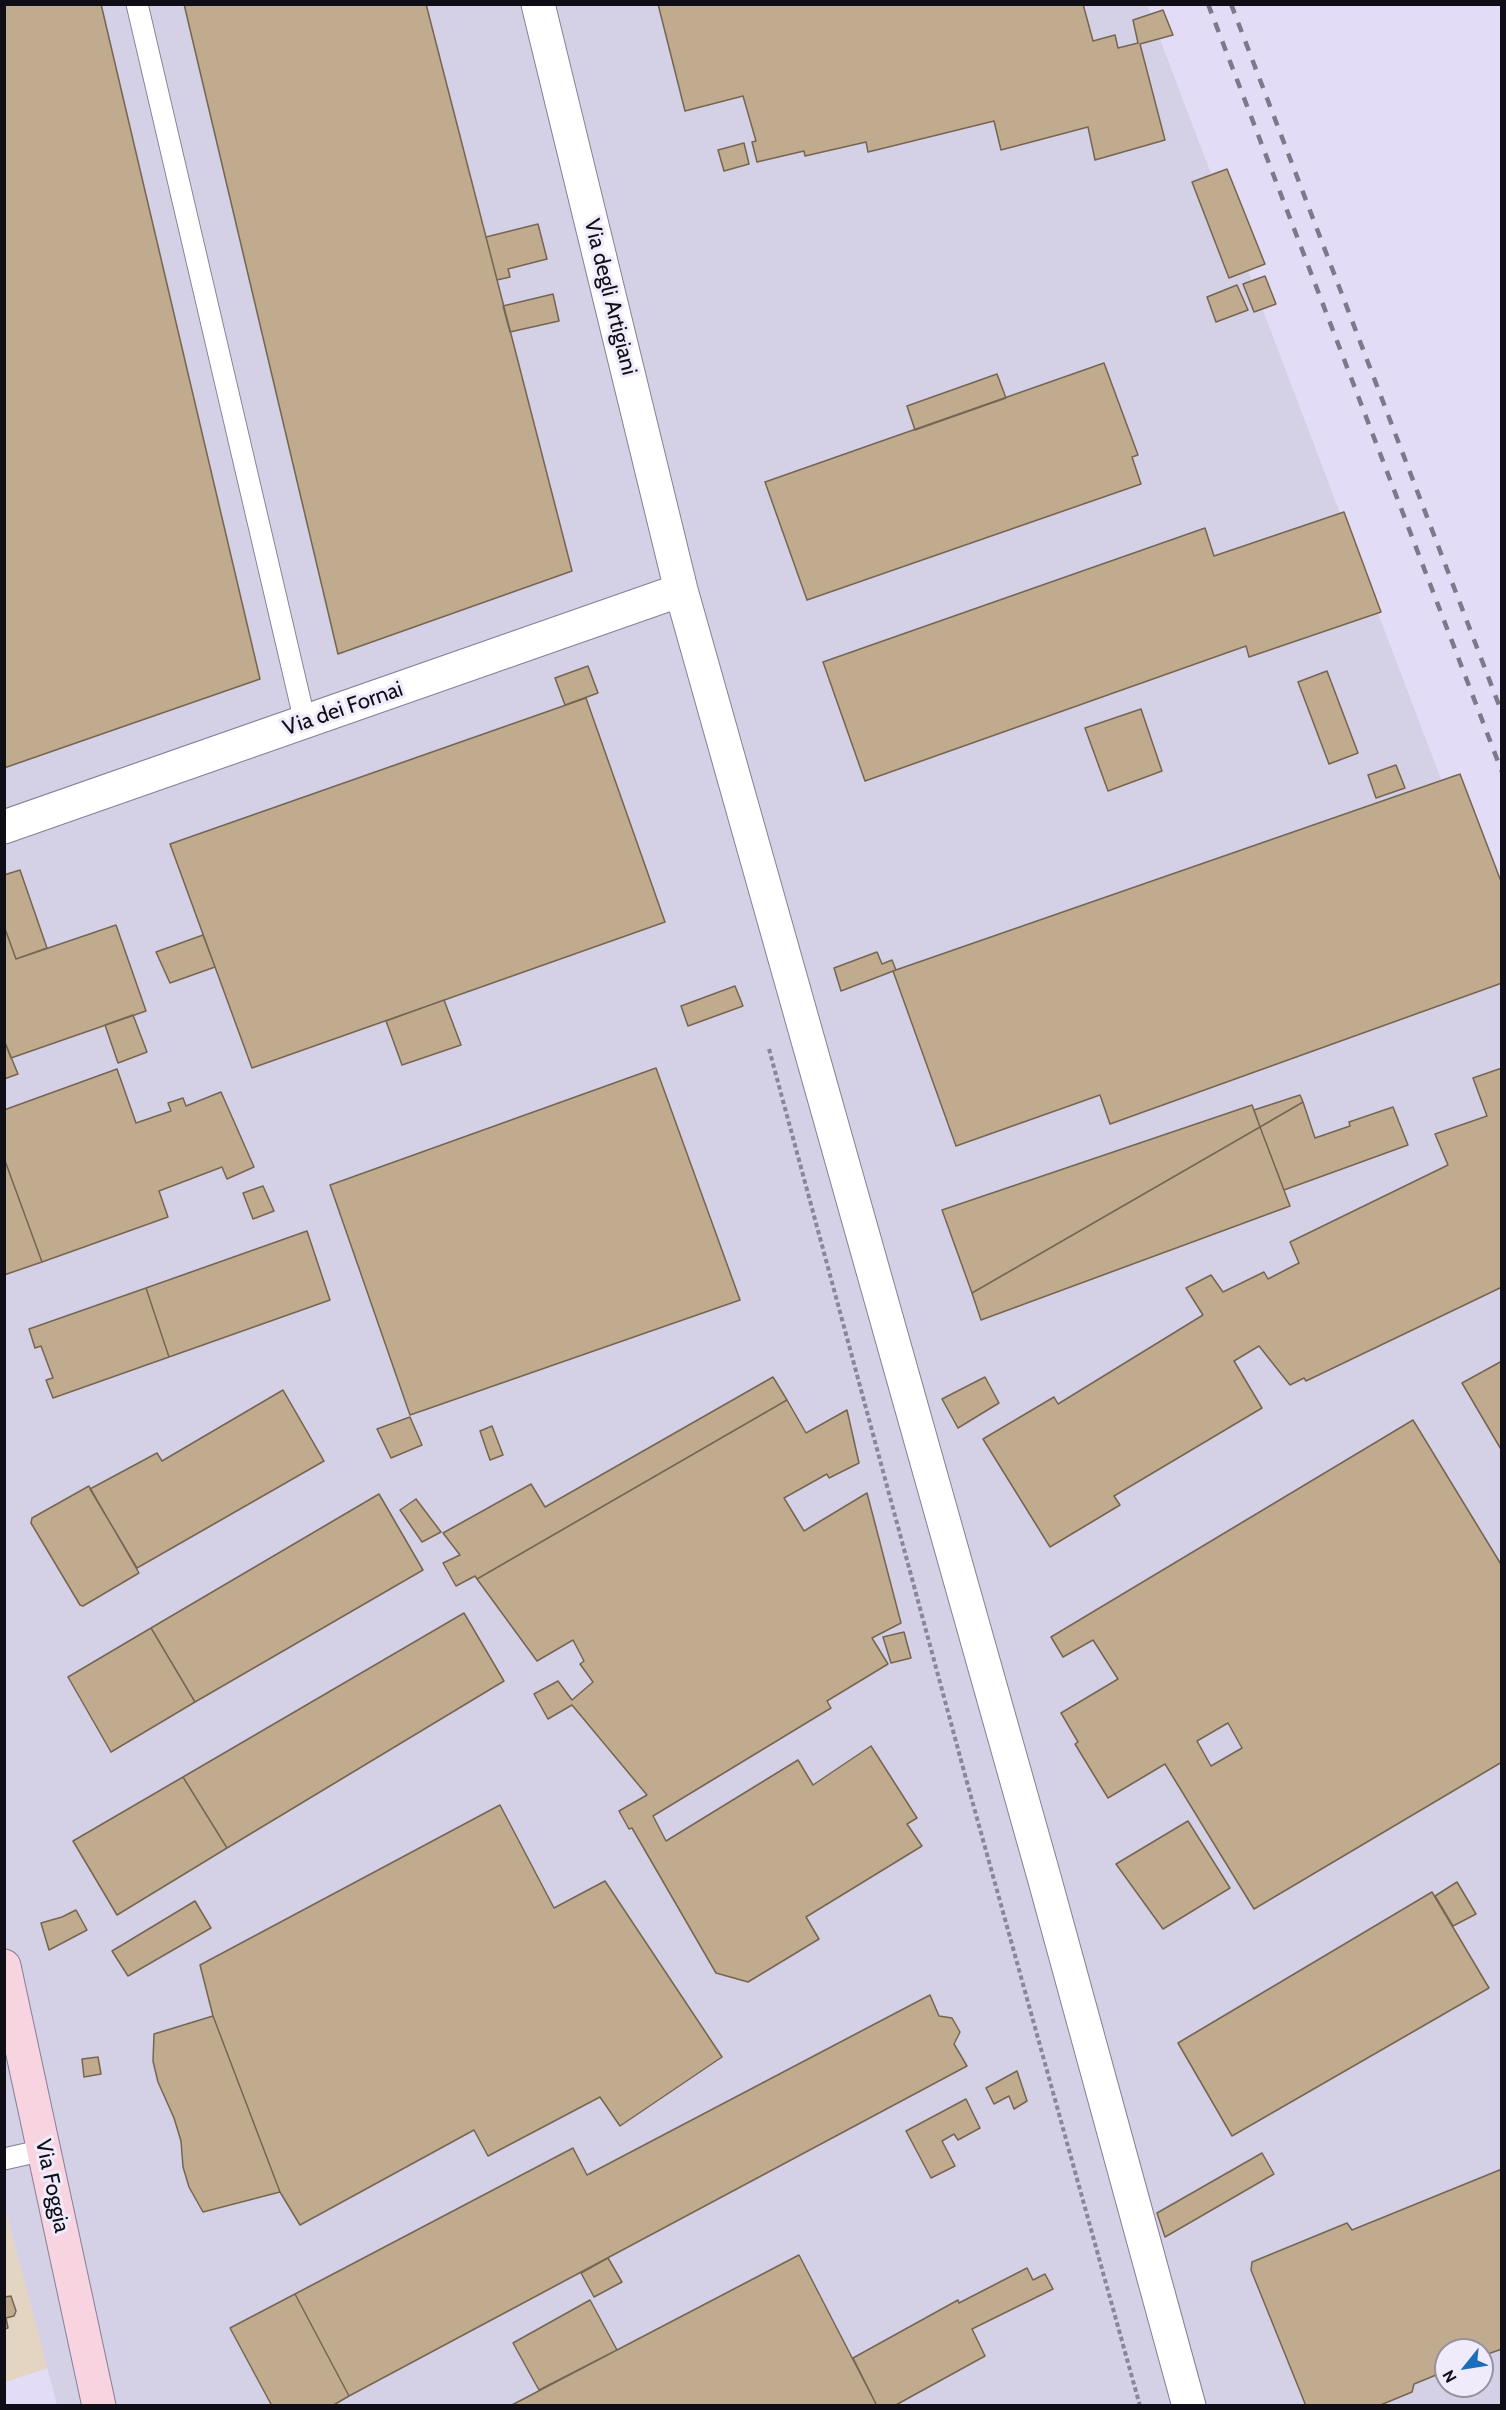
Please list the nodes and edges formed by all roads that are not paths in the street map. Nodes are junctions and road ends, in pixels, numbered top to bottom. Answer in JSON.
{"nodes":[{"id":1,"x":137,"y":4,"type":"edge"},
{"id":2,"x":538,"y":4,"type":"edge"},
{"id":3,"x":681,"y":590,"type":"junction"},
{"id":4,"x":305,"y":722,"type":"junction"},
{"id":5,"x":4,"y":827,"type":"edge"},
{"id":6,"x":4,"y":1966,"type":"edge"},
{"id":7,"x":13,"y":2050,"type":"edge"},
{"id":8,"x":44,"y":2150,"type":"junction"},
{"id":9,"x":4,"y":2160,"type":"edge"},
{"id":10,"x":99,"y":2406,"type":"edge"},
{"id":11,"x":1189,"y":2406,"type":"edge"}],
"edges":[{"from":1,"to":4,"type":"lane"},
{"from":2,"to":3,"type":"street","name":"Via degli Artigiani"},
{"from":3,"to":4,"type":"street","name":"Via dei Fornai"},
{"from":3,"to":11,"type":"street","name":"Via degli Artigiani"},
{"from":4,"to":5,"type":"street","name":"Via dei Fornai"},
{"from":6,"to":7,"type":"main road","name":"Via Foggia"},
{"from":7,"to":8,"type":"main road","name":"Via Foggia"},
{"from":8,"to":9,"type":"lane"},
{"from":8,"to":10,"type":"main road","name":"Via Foggia"}]}
